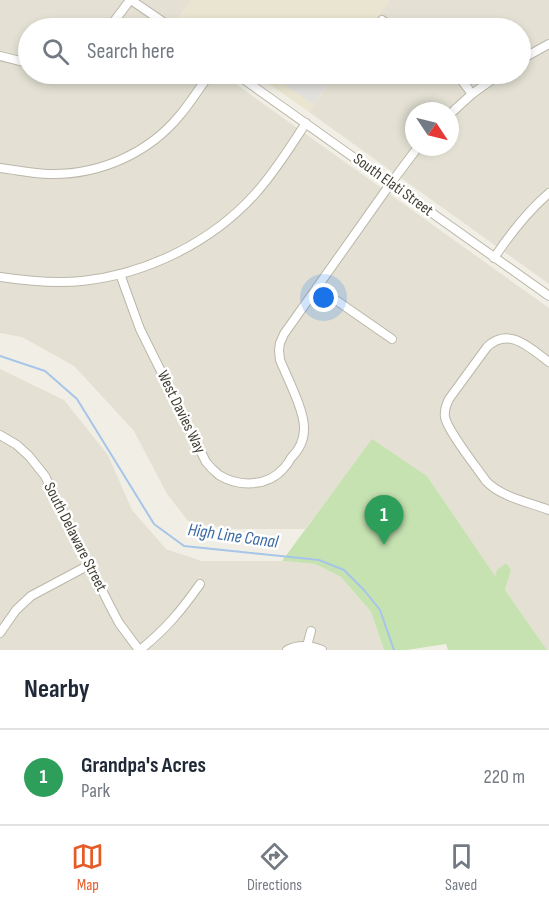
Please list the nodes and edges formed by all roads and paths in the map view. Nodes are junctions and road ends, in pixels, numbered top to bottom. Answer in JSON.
{"nodes":[{"id":1,"x":130,"y":0,"type":"edge"},
{"id":2,"x":116,"y":18,"type":"edge"},
{"id":3,"x":157,"y":18,"type":"edge"},
{"id":4,"x":549,"y":44,"type":"edge"},
{"id":5,"x":531,"y":54,"type":"edge"},
{"id":6,"x":0,"y":56,"type":"edge"},
{"id":7,"x":18,"y":60,"type":"edge"},
{"id":8,"x":203,"y":84,"type":"edge"},
{"id":9,"x":250,"y":84,"type":"edge"},
{"id":10,"x":464,"y":84,"type":"edge"},
{"id":11,"x":486,"y":84,"type":"edge"},
{"id":12,"x":472,"y":94,"type":"junction"},
{"id":13,"x":459,"y":106,"type":"edge"},
{"id":14,"x":306,"y":123,"type":"junction"},
{"id":15,"x":411,"y":156,"type":"edge"},
{"id":16,"x":0,"y":168,"type":"edge"},
{"id":17,"x":391,"y":183,"type":"junction"},
{"id":18,"x":549,"y":193,"type":"edge"},
{"id":19,"x":494,"y":258,"type":"junction"},
{"id":20,"x":120,"y":274,"type":"junction"},
{"id":21,"x":0,"y":277,"type":"edge"},
{"id":22,"x":317,"y":286,"type":"junction"},
{"id":23,"x":549,"y":296,"type":"edge"},
{"id":24,"x":392,"y":339,"type":"dead end"},
{"id":25,"x":549,"y":362,"type":"edge"},
{"id":26,"x":0,"y":435,"type":"edge"},
{"id":27,"x":549,"y":510,"type":"edge"},
{"id":28,"x":89,"y":565,"type":"junction"},
{"id":29,"x":200,"y":584,"type":"dead end"},
{"id":30,"x":311,"y":631,"type":"dead end"},
{"id":31,"x":0,"y":633,"type":"edge"},
{"id":32,"x":307,"y":646,"type":"junction"},
{"id":33,"x":139,"y":650,"type":"edge"},
{"id":34,"x":287,"y":650,"type":"edge"},
{"id":35,"x":322,"y":650,"type":"edge"}],
"edges":[{"from":1,"to":2,"type":"street"},
{"from":1,"to":3,"type":"street"},
{"from":4,"to":5,"type":"street"},
{"from":6,"to":7,"type":"street"},
{"from":8,"to":16,"type":"street"},
{"from":9,"to":14,"type":"street","name":"South Elati Street"},
{"from":10,"to":12,"type":"street"},
{"from":11,"to":12,"type":"street"},
{"from":12,"to":13,"type":"street"},
{"from":14,"to":17,"type":"street","name":"South Elati Street"},
{"from":14,"to":20,"type":"street"},
{"from":15,"to":17,"type":"street","name":"West Davies Way"},
{"from":17,"to":19,"type":"street","name":"South Elati Street"},
{"from":17,"to":22,"type":"street","name":"West Davies Way"},
{"from":18,"to":19,"type":"street"},
{"from":19,"to":23,"type":"street","name":"South Elati Street"},
{"from":20,"to":21,"type":"street"},
{"from":20,"to":22,"type":"street","name":"West Davies Way"},
{"from":22,"to":24,"type":"street"},
{"from":25,"to":27,"type":"street"},
{"from":26,"to":28,"type":"street","name":"South Delaware Street"},
{"from":28,"to":31,"type":"street"},
{"from":28,"to":33,"type":"street","name":"South Delaware Street"},
{"from":29,"to":33,"type":"street"},
{"from":30,"to":32,"type":"street"},
{"from":32,"to":34,"type":"street"},
{"from":32,"to":35,"type":"street"}]}
